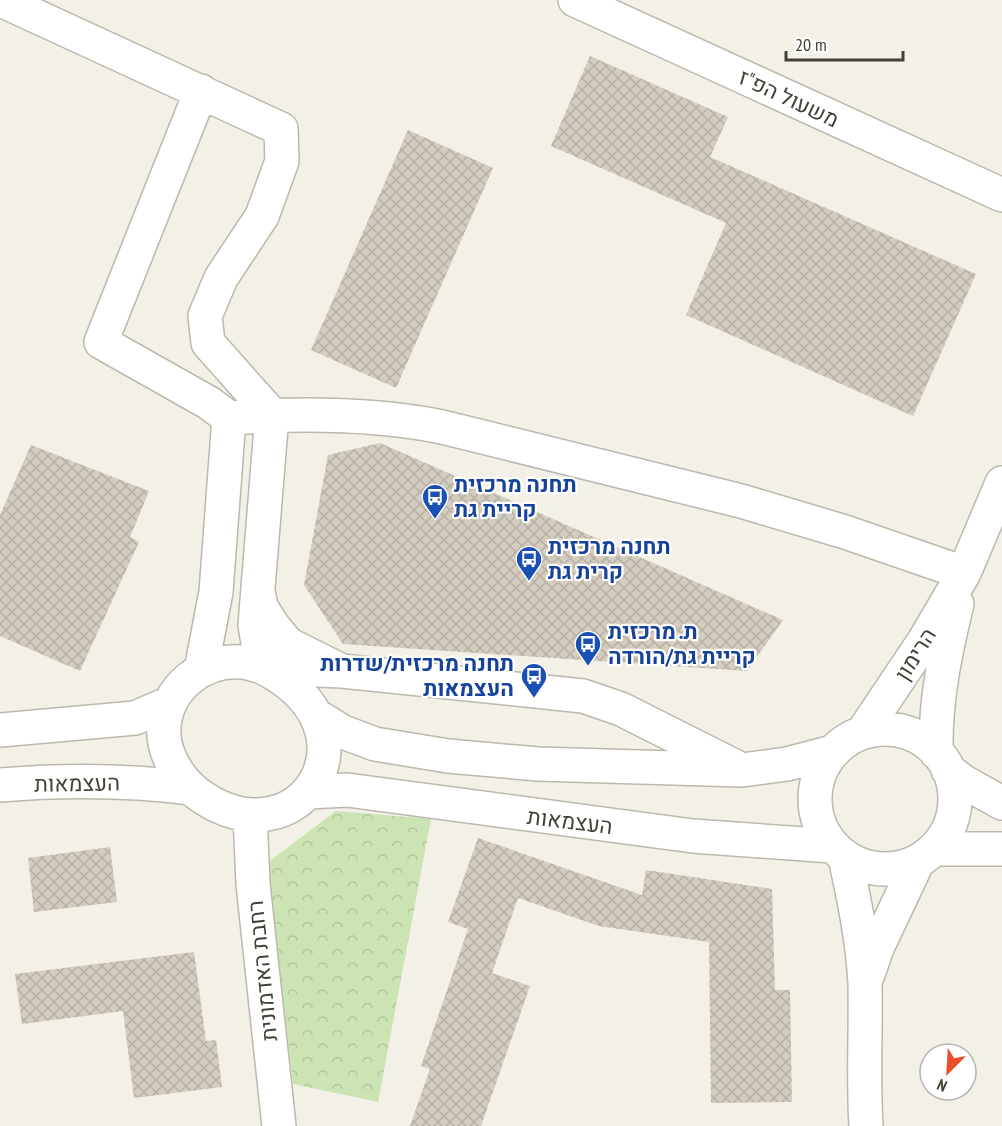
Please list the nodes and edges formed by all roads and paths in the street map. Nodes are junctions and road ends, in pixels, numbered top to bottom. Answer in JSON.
{"nodes":[{"id":1,"x":1,"y":0,"type":"edge"},
{"id":2,"x":575,"y":0,"type":"edge"},
{"id":3,"x":201,"y":91,"type":"junction"},
{"id":4,"x":1002,"y":195,"type":"edge"},
{"id":5,"x":272,"y":415,"type":"junction"},
{"id":6,"x":229,"y":418,"type":"junction"},
{"id":7,"x":1002,"y":483,"type":"edge"},
{"id":8,"x":964,"y":573,"type":"junction"},
{"id":9,"x":257,"y":591,"type":"junction"},
{"id":10,"x":262,"y":667,"type":"junction"},
{"id":11,"x":201,"y":670,"type":"junction"},
{"id":12,"x":342,"y":671,"type":"junction"},
{"id":13,"x":170,"y":703,"type":"junction"},
{"id":14,"x":317,"y":716,"type":"junction"},
{"id":15,"x":0,"y":730,"type":"edge"},
{"id":16,"x":863,"y":732,"type":"junction"},
{"id":17,"x":833,"y":752,"type":"junction"},
{"id":18,"x":942,"y":760,"type":"junction"},
{"id":19,"x":742,"y":770,"type":"junction"},
{"id":20,"x":0,"y":785,"type":"edge"},
{"id":21,"x":190,"y":788,"type":"junction"},
{"id":22,"x":308,"y":792,"type":"junction"},
{"id":23,"x":1002,"y":803,"type":"edge"},
{"id":24,"x":250,"y":815,"type":"junction"},
{"id":25,"x":1002,"y":849,"type":"edge"},
{"id":26,"x":839,"y":852,"type":"junction"},
{"id":27,"x":926,"y":855,"type":"junction"},
{"id":28,"x":865,"y":985,"type":"junction"},
{"id":29,"x":279,"y":1126,"type":"edge"},
{"id":30,"x":866,"y":1126,"type":"edge"}],
"edges":[{"from":1,"to":3,"type":"street"},
{"from":2,"to":4,"type":"street","name":"משעול הפ\"ז"},
{"from":3,"to":5,"type":"street"},
{"from":3,"to":6,"type":"street"},
{"from":5,"to":6,"type":"street"},
{"from":5,"to":8,"type":"street"},
{"from":5,"to":9,"type":"street"},
{"from":6,"to":11,"type":"street"},
{"from":7,"to":8,"type":"street","name":"הרימון"},
{"from":8,"to":16,"type":"street","name":"הרימון"},
{"from":8,"to":18,"type":"street","name":"הרימון"},
{"from":9,"to":10,"type":"street"},
{"from":9,"to":12,"type":"street"},
{"from":10,"to":11,"type":"street"},
{"from":10,"to":12,"type":"street"},
{"from":10,"to":14,"type":"street"},
{"from":11,"to":13,"type":"street"},
{"from":12,"to":19,"type":"street"},
{"from":13,"to":15,"type":"street"},
{"from":13,"to":21,"type":"street"},
{"from":14,"to":19,"type":"street"},
{"from":14,"to":22,"type":"street"},
{"from":16,"to":17,"type":"street"},
{"from":16,"to":18,"type":"street"},
{"from":17,"to":19,"type":"street"},
{"from":17,"to":26,"type":"street"},
{"from":18,"to":23,"type":"street"},
{"from":18,"to":27,"type":"street"},
{"from":20,"to":21,"type":"street","name":"העצמאות"},
{"from":21,"to":24,"type":"street"},
{"from":22,"to":24,"type":"street"},
{"from":22,"to":26,"type":"street","name":"העצמאות"},
{"from":24,"to":29,"type":"street","name":"רחבת האדמונית"},
{"from":25,"to":27,"type":"street"},
{"from":26,"to":27,"type":"street"},
{"from":26,"to":28,"type":"street"},
{"from":27,"to":28,"type":"street"},
{"from":28,"to":30,"type":"street"}]}
